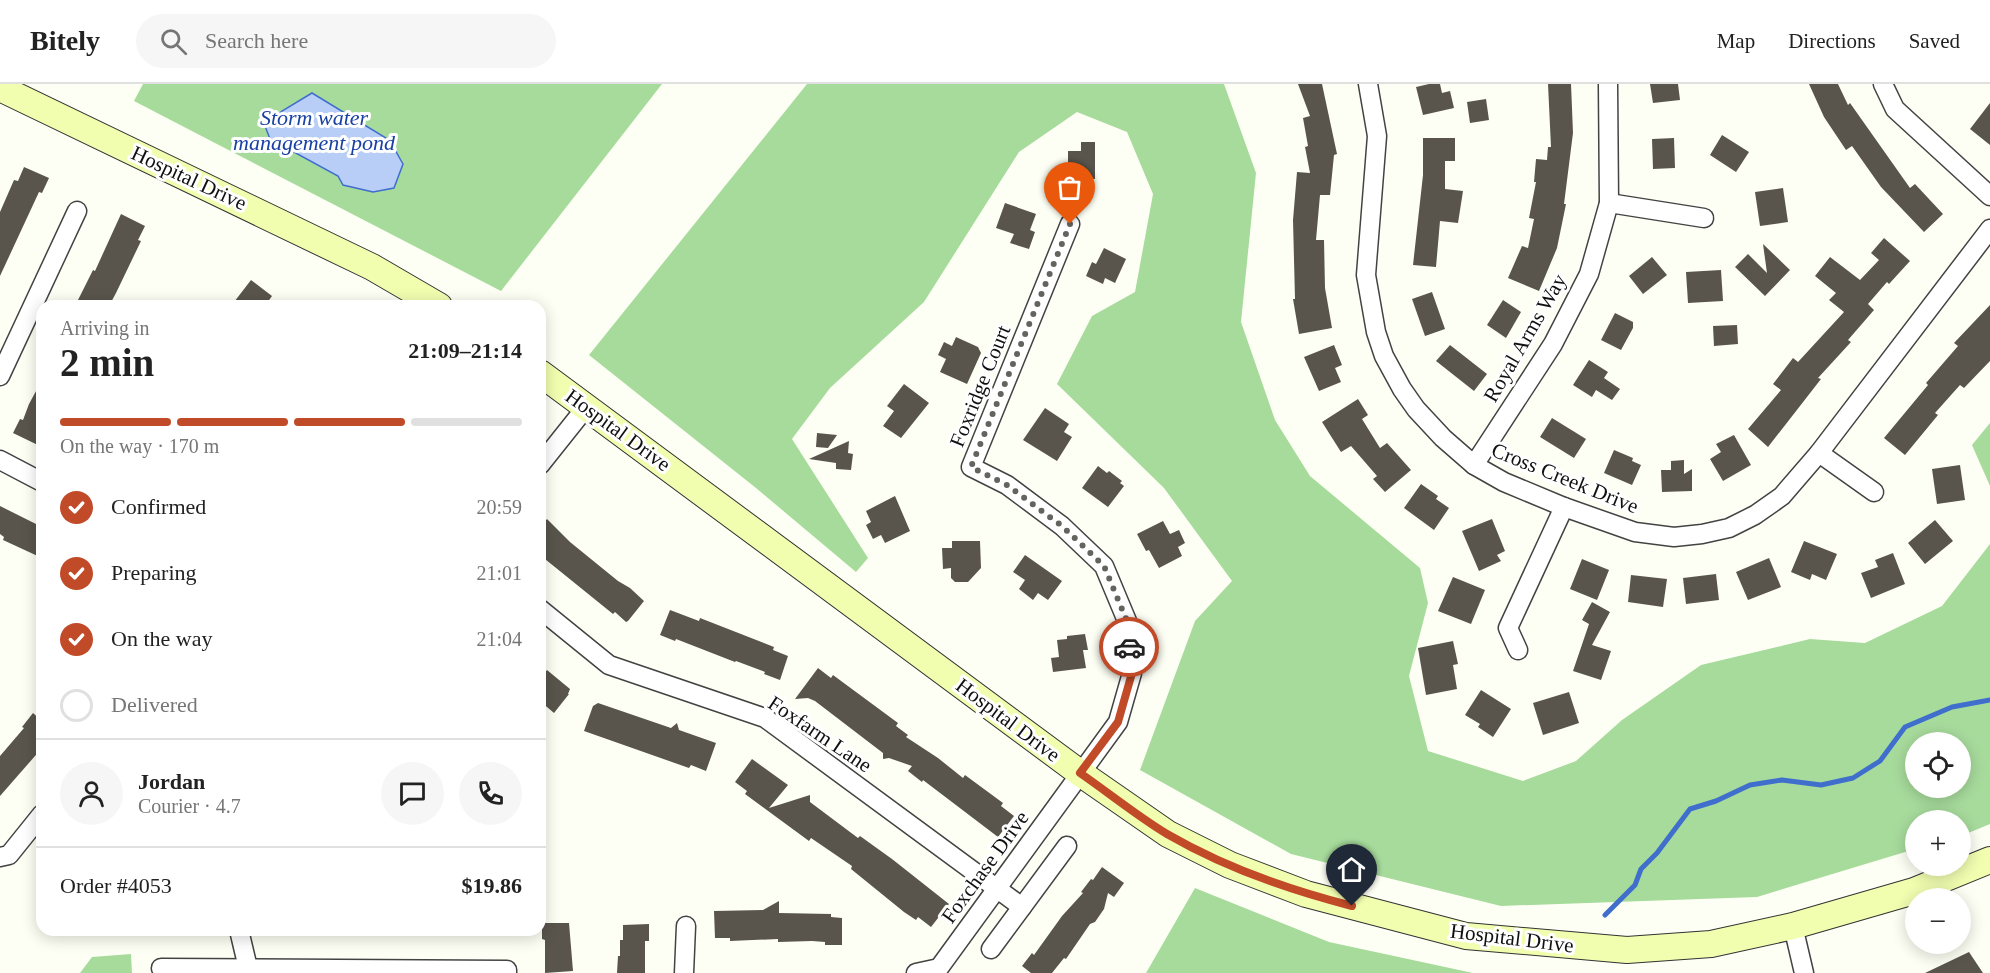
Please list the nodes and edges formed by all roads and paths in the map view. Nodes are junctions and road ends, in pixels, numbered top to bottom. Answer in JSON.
{"nodes":[{"id":1,"x":1368,"y":84,"type":"edge"},
{"id":2,"x":1608,"y":84,"type":"edge"},
{"id":3,"x":1883,"y":84,"type":"edge"},
{"id":4,"x":0,"y":88,"type":"edge"},
{"id":5,"x":1990,"y":196,"type":"edge"},
{"id":6,"x":1609,"y":203,"type":"junction"},
{"id":7,"x":77,"y":211,"type":"dead end"},
{"id":8,"x":1704,"y":218,"type":"dead end"},
{"id":9,"x":1070,"y":224,"type":"dead end"},
{"id":10,"x":1990,"y":229,"type":"edge"},
{"id":11,"x":428,"y":300,"type":"edge"},
{"id":12,"x":0,"y":376,"type":"edge"},
{"id":13,"x":546,"y":377,"type":"edge"},
{"id":14,"x":587,"y":406,"type":"junction"},
{"id":15,"x":1819,"y":453,"type":"junction"},
{"id":16,"x":546,"y":457,"type":"edge"},
{"id":17,"x":0,"y":460,"type":"edge"},
{"id":18,"x":1474,"y":465,"type":"junction"},
{"id":19,"x":36,"y":479,"type":"edge"},
{"id":20,"x":1874,"y":492,"type":"dead end"},
{"id":21,"x":1564,"y":507,"type":"junction"},
{"id":22,"x":546,"y":614,"type":"edge"},
{"id":23,"x":1518,"y":650,"type":"dead end"},
{"id":24,"x":1080,"y":773,"type":"junction"},
{"id":25,"x":36,"y":821,"type":"edge"},
{"id":26,"x":1067,"y":846,"type":"dead end"},
{"id":27,"x":0,"y":857,"type":"edge"},
{"id":28,"x":1990,"y":860,"type":"edge"},
{"id":29,"x":998,"y":890,"type":"junction"},
{"id":30,"x":1022,"y":907,"type":"junction"},
{"id":31,"x":686,"y":926,"type":"dead end"},
{"id":32,"x":1793,"y":926,"type":"junction"},
{"id":33,"x":240,"y":936,"type":"edge"},
{"id":34,"x":991,"y":949,"type":"dead end"},
{"id":35,"x":161,"y":968,"type":"dead end"},
{"id":36,"x":248,"y":968,"type":"junction"},
{"id":37,"x":507,"y":973,"type":"edge"},
{"id":38,"x":684,"y":973,"type":"edge"},
{"id":39,"x":916,"y":973,"type":"edge"},
{"id":40,"x":1804,"y":973,"type":"edge"}],
"edges":[{"from":1,"to":18,"type":"street","name":"Cross Creek Drive"},
{"from":2,"to":6,"type":"street","name":"Royal Arms Way"},
{"from":3,"to":5,"type":"street"},
{"from":4,"to":11,"type":"street","name":"Hospital Drive"},
{"from":6,"to":8,"type":"street"},
{"from":6,"to":18,"type":"street","name":"Royal Arms Way"},
{"from":7,"to":12,"type":"street"},
{"from":9,"to":24,"type":"street","name":"Foxridge Court"},
{"from":10,"to":15,"type":"street","name":"Cross Creek Drive"},
{"from":13,"to":14,"type":"street","name":"Hospital Drive"},
{"from":14,"to":16,"type":"street"},
{"from":14,"to":24,"type":"street","name":"Hospital Drive"},
{"from":15,"to":20,"type":"street"},
{"from":15,"to":21,"type":"street","name":"Cross Creek Drive"},
{"from":17,"to":19,"type":"street"},
{"from":18,"to":21,"type":"street","name":"Cross Creek Drive"},
{"from":21,"to":23,"type":"street"},
{"from":22,"to":29,"type":"street","name":"Foxfarm Lane"},
{"from":24,"to":29,"type":"street","name":"Foxchase Drive"},
{"from":24,"to":32,"type":"street","name":"Hospital Drive"},
{"from":25,"to":27,"type":"street"},
{"from":26,"to":30,"type":"street"},
{"from":28,"to":32,"type":"street","name":"Hospital Drive"},
{"from":29,"to":30,"type":"street","name":"Foxfarm Lane"},
{"from":29,"to":39,"type":"street","name":"Foxchase Drive"},
{"from":30,"to":34,"type":"street"},
{"from":31,"to":38,"type":"street"},
{"from":32,"to":40,"type":"street"},
{"from":33,"to":36,"type":"street"},
{"from":35,"to":36,"type":"street"},
{"from":36,"to":37,"type":"street"}]}
